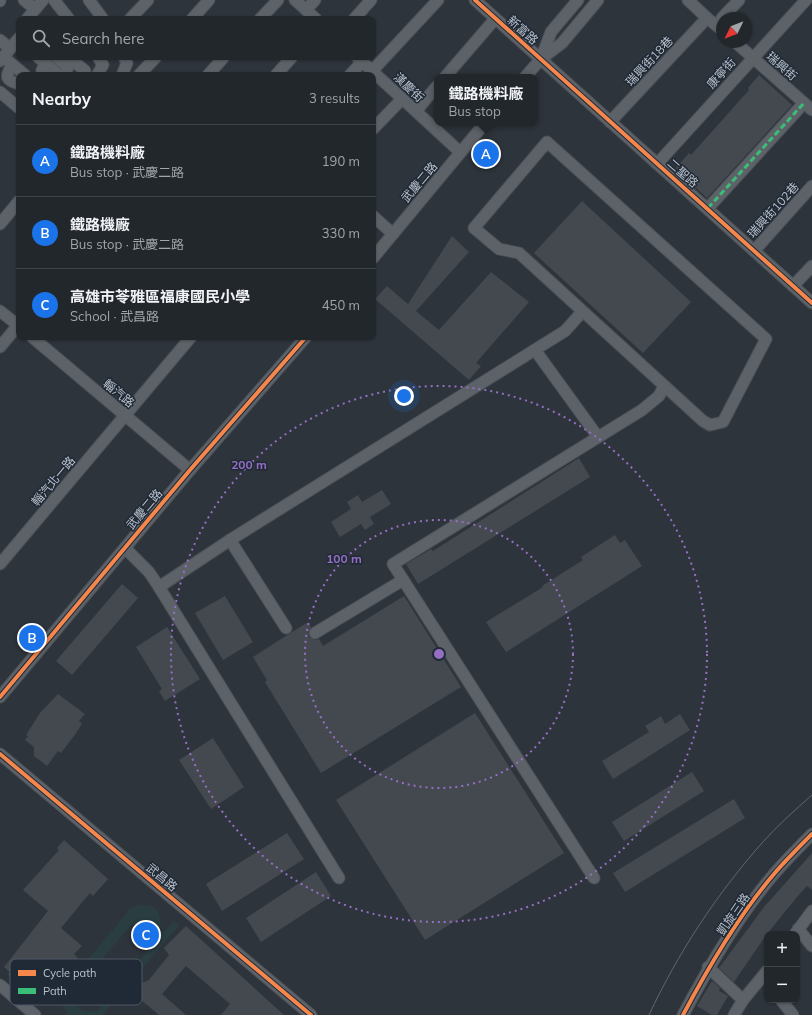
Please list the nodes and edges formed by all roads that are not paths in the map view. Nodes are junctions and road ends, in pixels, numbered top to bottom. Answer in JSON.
{"nodes":[{"id":1,"x":24,"y":0,"type":"edge"},
{"id":2,"x":43,"y":0,"type":"edge"},
{"id":3,"x":50,"y":0,"type":"edge"},
{"id":4,"x":54,"y":0,"type":"edge"},
{"id":5,"x":89,"y":0,"type":"edge"},
{"id":6,"x":148,"y":0,"type":"edge"},
{"id":7,"x":209,"y":0,"type":"edge"},
{"id":8,"x":278,"y":0,"type":"edge"},
{"id":9,"x":295,"y":0,"type":"edge"},
{"id":10,"x":315,"y":0,"type":"edge"},
{"id":11,"x":370,"y":0,"type":"edge"},
{"id":12,"x":438,"y":0,"type":"edge"},
{"id":13,"x":476,"y":0,"type":"edge"},
{"id":14,"x":578,"y":0,"type":"edge"},
{"id":15,"x":598,"y":0,"type":"edge"},
{"id":16,"x":688,"y":0,"type":"edge"},
{"id":17,"x":739,"y":0,"type":"edge"},
{"id":18,"x":806,"y":0,"type":"edge"},
{"id":19,"x":306,"y":10,"type":"junction"},
{"id":20,"x":730,"y":12,"type":"edge"},
{"id":21,"x":35,"y":14,"type":"edge"},
{"id":22,"x":67,"y":16,"type":"edge"},
{"id":23,"x":101,"y":16,"type":"edge"},
{"id":24,"x":133,"y":16,"type":"edge"},
{"id":25,"x":195,"y":16,"type":"edge"},
{"id":26,"x":263,"y":16,"type":"edge"},
{"id":27,"x":313,"y":16,"type":"edge"},
{"id":28,"x":357,"y":16,"type":"edge"},
{"id":29,"x":706,"y":18,"type":"junction"},
{"id":30,"x":496,"y":19,"type":"junction"},
{"id":31,"x":716,"y":21,"type":"edge"},
{"id":32,"x":16,"y":39,"type":"edge"},
{"id":33,"x":741,"y":48,"type":"edge"},
{"id":34,"x":2,"y":51,"type":"edge"},
{"id":35,"x":752,"y":58,"type":"junction"},
{"id":36,"x":541,"y":59,"type":"junction"},
{"id":37,"x":42,"y":60,"type":"edge"},
{"id":38,"x":60,"y":60,"type":"edge"},
{"id":39,"x":73,"y":60,"type":"edge"},
{"id":40,"x":100,"y":60,"type":"edge"},
{"id":41,"x":126,"y":60,"type":"edge"},
{"id":42,"x":153,"y":60,"type":"edge"},
{"id":43,"x":221,"y":60,"type":"edge"},
{"id":44,"x":289,"y":60,"type":"edge"},
{"id":45,"x":359,"y":60,"type":"edge"},
{"id":46,"x":361,"y":60,"type":"edge"},
{"id":47,"x":12,"y":65,"type":"junction"},
{"id":48,"x":372,"y":71,"type":"joint"},
{"id":49,"x":21,"y":72,"type":"edge"},
{"id":50,"x":42,"y":72,"type":"edge"},
{"id":51,"x":56,"y":72,"type":"edge"},
{"id":52,"x":66,"y":72,"type":"edge"},
{"id":53,"x":85,"y":72,"type":"edge"},
{"id":54,"x":99,"y":72,"type":"edge"},
{"id":55,"x":124,"y":72,"type":"edge"},
{"id":56,"x":142,"y":72,"type":"edge"},
{"id":57,"x":211,"y":72,"type":"edge"},
{"id":58,"x":279,"y":72,"type":"edge"},
{"id":59,"x":352,"y":72,"type":"edge"},
{"id":60,"x":448,"y":74,"type":"edge"},
{"id":61,"x":528,"y":74,"type":"edge"},
{"id":62,"x":376,"y":75,"type":"edge"},
{"id":63,"x":16,"y":83,"type":"edge"},
{"id":64,"x":434,"y":90,"type":"edge"},
{"id":65,"x":0,"y":92,"type":"edge"},
{"id":66,"x":402,"y":99,"type":"junction"},
{"id":67,"x":16,"y":104,"type":"edge"},
{"id":68,"x":808,"y":106,"type":"edge"},
{"id":69,"x":416,"y":111,"type":"junction"},
{"id":70,"x":610,"y":122,"type":"junction"},
{"id":71,"x":376,"y":126,"type":"edge"},
{"id":72,"x":482,"y":126,"type":"edge"},
{"id":73,"x":460,"y":152,"type":"junction"},
{"id":74,"x":657,"y":164,"type":"junction"},
{"id":75,"x":812,"y":186,"type":"edge"},
{"id":76,"x":16,"y":205,"type":"edge"},
{"id":77,"x":708,"y":208,"type":"junction"},
{"id":78,"x":376,"y":219,"type":"edge"},
{"id":79,"x":0,"y":224,"type":"edge"},
{"id":80,"x":393,"y":234,"type":"junction"},
{"id":81,"x":754,"y":251,"type":"junction"},
{"id":82,"x":376,"y":254,"type":"edge"},
{"id":83,"x":812,"y":266,"type":"edge"},
{"id":84,"x":793,"y":286,"type":"junction"},
{"id":85,"x":812,"y":303,"type":"edge"},
{"id":86,"x":0,"y":310,"type":"edge"},
{"id":87,"x":582,"y":312,"type":"junction"},
{"id":88,"x":16,"y":323,"type":"edge"},
{"id":89,"x":16,"y":328,"type":"edge"},
{"id":90,"x":36,"y":340,"type":"edge"},
{"id":91,"x":188,"y":340,"type":"edge"},
{"id":92,"x":303,"y":340,"type":"edge"},
{"id":93,"x":0,"y":346,"type":"edge"},
{"id":94,"x":535,"y":350,"type":"junction"},
{"id":95,"x":664,"y":386,"type":"junction"},
{"id":96,"x":125,"y":415,"type":"junction"},
{"id":97,"x":598,"y":437,"type":"junction"},
{"id":98,"x":190,"y":470,"type":"junction"},
{"id":99,"x":230,"y":540,"type":"junction"},
{"id":100,"x":125,"y":548,"type":"junction"},
{"id":101,"x":0,"y":564,"type":"edge"},
{"id":102,"x":402,"y":580,"type":"junction"},
{"id":103,"x":159,"y":587,"type":"junction"},
{"id":104,"x":286,"y":628,"type":"dead end"},
{"id":105,"x":315,"y":633,"type":"dead end"},
{"id":106,"x":0,"y":697,"type":"edge"},
{"id":107,"x":0,"y":754,"type":"edge"},
{"id":108,"x":812,"y":834,"type":"edge"},
{"id":109,"x":339,"y":878,"type":"dead end"},
{"id":110,"x":594,"y":878,"type":"dead end"},
{"id":111,"x":812,"y":911,"type":"edge"},
{"id":112,"x":797,"y":931,"type":"edge"},
{"id":113,"x":800,"y":936,"type":"edge"},
{"id":114,"x":812,"y":946,"type":"edge"},
{"id":115,"x":708,"y":967,"type":"junction"},
{"id":116,"x":764,"y":978,"type":"edge"},
{"id":117,"x":0,"y":985,"type":"edge"},
{"id":118,"x":10,"y":994,"type":"edge"},
{"id":119,"x":743,"y":1000,"type":"junction"},
{"id":120,"x":783,"y":1003,"type":"edge"},
{"id":121,"x":23,"y":1005,"type":"edge"},
{"id":122,"x":35,"y":1015,"type":"edge"},
{"id":123,"x":311,"y":1015,"type":"edge"},
{"id":124,"x":683,"y":1015,"type":"edge"},
{"id":125,"x":734,"y":1015,"type":"edge"},
{"id":126,"x":793,"y":1015,"type":"edge"}],
"edges":[{"from":1,"to":21,"type":"street"},
{"from":2,"to":21,"type":"street"},
{"from":3,"to":21,"type":"street"},
{"from":4,"to":22,"type":"street"},
{"from":5,"to":23,"type":"street"},
{"from":6,"to":24,"type":"street"},
{"from":7,"to":25,"type":"street"},
{"from":8,"to":26,"type":"street"},
{"from":9,"to":19,"type":"street"},
{"from":10,"to":19,"type":"street"},
{"from":11,"to":28,"type":"street"},
{"from":12,"to":48,"type":"street"},
{"from":13,"to":30,"type":"street","name":"新富路"},
{"from":14,"to":36,"type":"street"},
{"from":15,"to":36,"type":"street"},
{"from":16,"to":29,"type":"street"},
{"from":17,"to":20,"type":"street"},
{"from":18,"to":35,"type":"street","name":"康寧街"},
{"from":19,"to":27,"type":"street"},
{"from":29,"to":31,"type":"street"},
{"from":29,"to":70,"type":"street","name":"瑞興街18巷"},
{"from":30,"to":36,"type":"street","name":"新富路"},
{"from":30,"to":60,"type":"street"},
{"from":32,"to":34,"type":"street"},
{"from":33,"to":35,"type":"street","name":"瑞興街"},
{"from":34,"to":47,"type":"street"},
{"from":35,"to":68,"type":"street","name":"瑞興街"},
{"from":35,"to":74,"type":"street","name":"康寧街"},
{"from":36,"to":61,"type":"street"},
{"from":36,"to":70,"type":"street","name":"二聖路"},
{"from":37,"to":50,"type":"street"},
{"from":37,"to":51,"type":"street"},
{"from":38,"to":52,"type":"street"},
{"from":39,"to":53,"type":"street"},
{"from":40,"to":54,"type":"street"},
{"from":41,"to":55,"type":"street"},
{"from":42,"to":56,"type":"street"},
{"from":43,"to":57,"type":"street"},
{"from":44,"to":58,"type":"street"},
{"from":45,"to":59,"type":"street"},
{"from":46,"to":48,"type":"street","name":"漢慶街"},
{"from":47,"to":49,"type":"street"},
{"from":47,"to":63,"type":"street"},
{"from":62,"to":66,"type":"street","name":"漢慶街"},
{"from":64,"to":69,"type":"street"},
{"from":65,"to":67,"type":"street"},
{"from":66,"to":69,"type":"street","name":"漢慶街"},
{"from":66,"to":71,"type":"street"},
{"from":68,"to":77,"type":"street"},
{"from":69,"to":73,"type":"street","name":"漢慶街"},
{"from":70,"to":74,"type":"street","name":"二聖路"},
{"from":72,"to":73,"type":"street","name":"武慶二路"},
{"from":73,"to":80,"type":"street","name":"武慶二路"},
{"from":74,"to":77,"type":"street","name":"二聖路"},
{"from":75,"to":81,"type":"street","name":"瑞興街102巷"},
{"from":76,"to":79,"type":"street"},
{"from":77,"to":81,"type":"street","name":"二聖路"},
{"from":78,"to":80,"type":"street"},
{"from":80,"to":82,"type":"street","name":"武慶二路"},
{"from":81,"to":84,"type":"street","name":"二聖路"},
{"from":83,"to":84,"type":"street"},
{"from":84,"to":85,"type":"street","name":"二聖路"},
{"from":86,"to":88,"type":"street"},
{"from":87,"to":94,"type":"street"},
{"from":87,"to":95,"type":"street"},
{"from":87,"to":95,"type":"street"},
{"from":89,"to":93,"type":"street"},
{"from":90,"to":96,"type":"street","name":"輜汽路"},
{"from":91,"to":96,"type":"street","name":"輜汽北一路"},
{"from":92,"to":98,"type":"street","name":"武慶二路"},
{"from":94,"to":97,"type":"street"},
{"from":94,"to":99,"type":"street"},
{"from":95,"to":97,"type":"street"},
{"from":96,"to":98,"type":"street","name":"輜汽路"},
{"from":96,"to":101,"type":"street","name":"輜汽北一路"},
{"from":97,"to":102,"type":"street"},
{"from":98,"to":100,"type":"street","name":"武慶二路"},
{"from":99,"to":103,"type":"street"},
{"from":99,"to":104,"type":"street"},
{"from":100,"to":103,"type":"street"},
{"from":100,"to":106,"type":"street","name":"武慶二路"},
{"from":102,"to":105,"type":"street"},
{"from":102,"to":110,"type":"street"},
{"from":103,"to":109,"type":"street"},
{"from":107,"to":123,"type":"street","name":"武昌路"},
{"from":108,"to":115,"type":"street","name":"凱旋三路"},
{"from":111,"to":112,"type":"street"},
{"from":113,"to":114,"type":"street"},
{"from":115,"to":119,"type":"street"},
{"from":115,"to":124,"type":"street","name":"凱旋三路"},
{"from":116,"to":119,"type":"street"},
{"from":117,"to":118,"type":"street"},
{"from":119,"to":125,"type":"street"},
{"from":120,"to":126,"type":"street"},
{"from":121,"to":122,"type":"street"}]}
